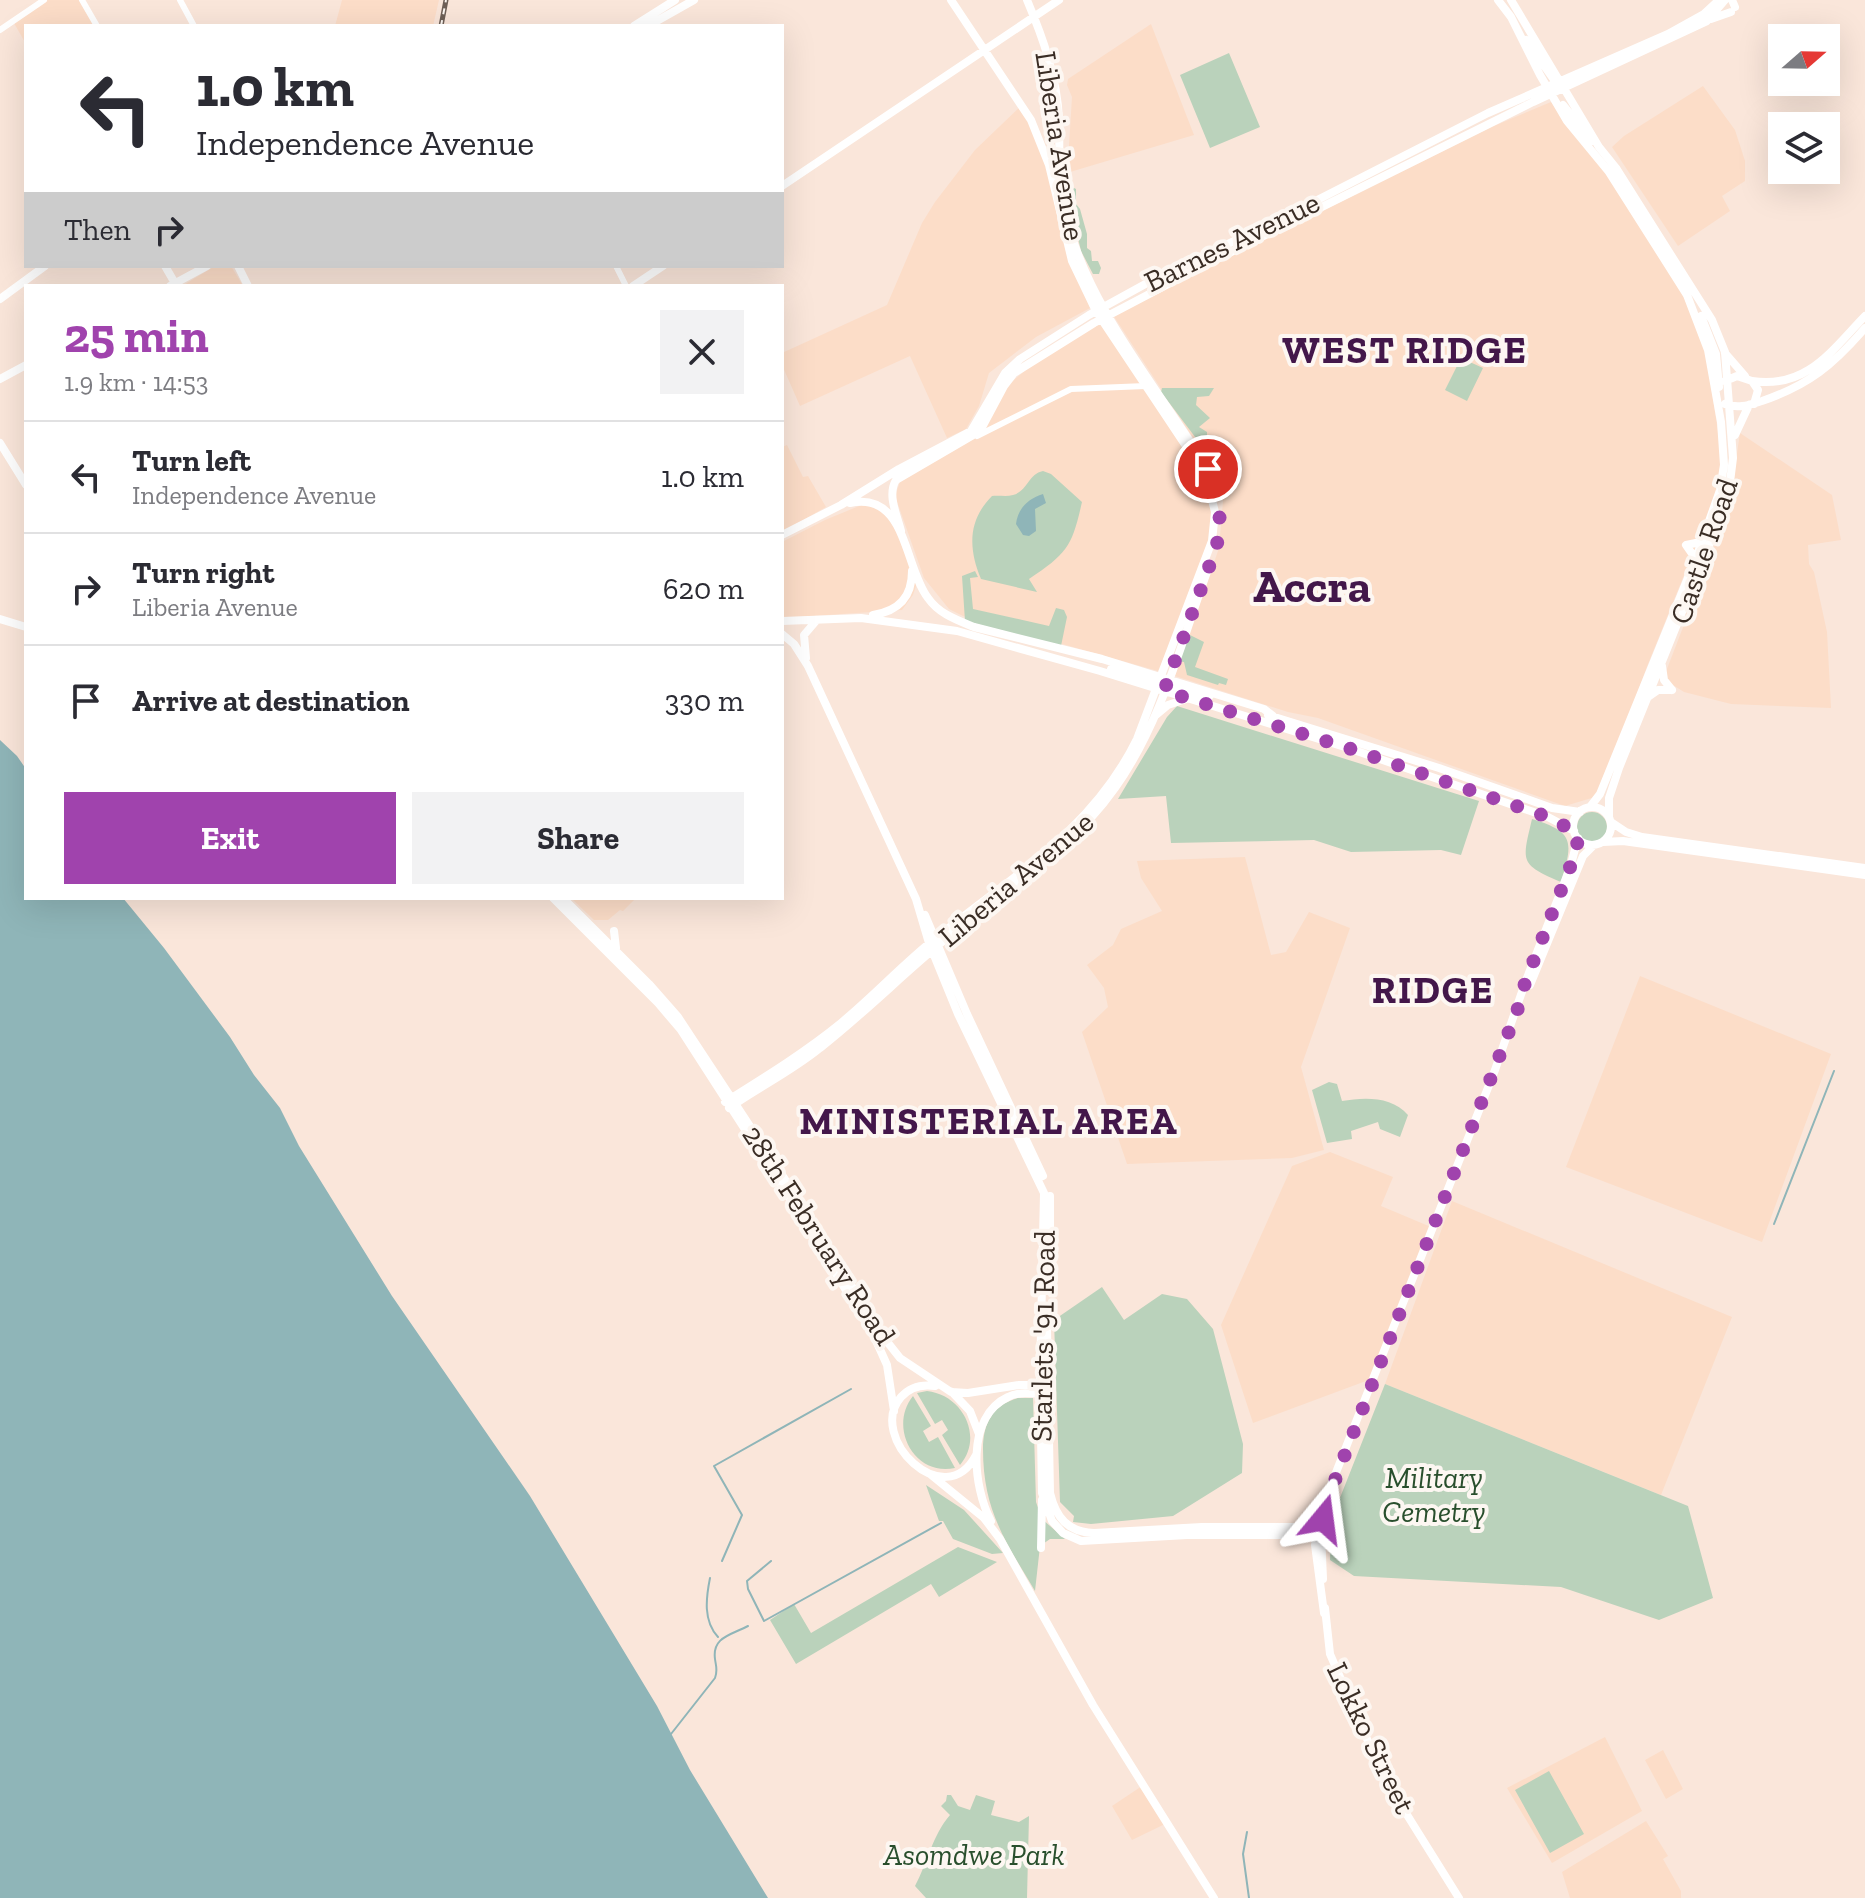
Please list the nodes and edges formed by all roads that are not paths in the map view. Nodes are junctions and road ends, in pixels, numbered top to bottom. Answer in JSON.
{"nodes":[{"id":1,"x":44,"y":0,"type":"edge"},
{"id":2,"x":82,"y":0,"type":"edge"},
{"id":3,"x":180,"y":0,"type":"edge"},
{"id":4,"x":675,"y":0,"type":"edge"},
{"id":5,"x":694,"y":0,"type":"edge"},
{"id":6,"x":951,"y":0,"type":"edge"},
{"id":7,"x":1027,"y":0,"type":"edge"},
{"id":8,"x":1059,"y":0,"type":"edge"},
{"id":9,"x":1498,"y":0,"type":"edge"},
{"id":10,"x":1511,"y":0,"type":"edge"},
{"id":11,"x":1719,"y":0,"type":"edge"},
{"id":12,"x":1725,"y":0,"type":"edge"},
{"id":13,"x":1733,"y":7,"type":"edge"},
{"id":14,"x":1034,"y":17,"type":"junction"},
{"id":15,"x":1511,"y":17,"type":"junction"},
{"id":16,"x":1707,"y":21,"type":"junction"},
{"id":17,"x":96,"y":24,"type":"edge"},
{"id":18,"x":193,"y":24,"type":"edge"},
{"id":19,"x":637,"y":24,"type":"edge"},
{"id":20,"x":652,"y":24,"type":"edge"},
{"id":21,"x":0,"y":30,"type":"edge"},
{"id":22,"x":986,"y":50,"type":"junction"},
{"id":23,"x":1555,"y":71,"type":"junction"},
{"id":24,"x":1540,"y":75,"type":"junction"},
{"id":25,"x":1579,"y":77,"type":"junction"},
{"id":26,"x":1555,"y":88,"type":"junction"},
{"id":27,"x":1532,"y":98,"type":"junction"},
{"id":28,"x":1562,"y":112,"type":"junction"},
{"id":29,"x":1579,"y":112,"type":"junction"},
{"id":30,"x":1599,"y":147,"type":"junction"},
{"id":31,"x":1054,"y":164,"type":"junction"},
{"id":32,"x":784,"y":185,"type":"edge"},
{"id":33,"x":42,"y":268,"type":"edge"},
{"id":34,"x":204,"y":268,"type":"edge"},
{"id":35,"x":660,"y":268,"type":"edge"},
{"id":36,"x":176,"y":284,"type":"edge"},
{"id":37,"x":636,"y":284,"type":"edge"},
{"id":38,"x":1687,"y":295,"type":"junction"},
{"id":39,"x":0,"y":299,"type":"edge"},
{"id":40,"x":1102,"y":313,"type":"junction"},
{"id":41,"x":1865,"y":316,"type":"edge"},
{"id":42,"x":1865,"y":328,"type":"edge"},
{"id":43,"x":1725,"y":352,"type":"junction"},
{"id":44,"x":24,"y":366,"type":"edge"},
{"id":45,"x":1138,"y":375,"type":"junction"},
{"id":46,"x":0,"y":379,"type":"edge"},
{"id":47,"x":1749,"y":379,"type":"junction"},
{"id":48,"x":1727,"y":380,"type":"junction"},
{"id":49,"x":1128,"y":386,"type":"junction"},
{"id":50,"x":1146,"y":386,"type":"junction"},
{"id":51,"x":1719,"y":388,"type":"junction"},
{"id":52,"x":1719,"y":399,"type":"junction"},
{"id":53,"x":1752,"y":404,"type":"junction"},
{"id":54,"x":1729,"y":406,"type":"junction"},
{"id":55,"x":991,"y":413,"type":"junction"},
{"id":56,"x":1005,"y":422,"type":"junction"},
{"id":57,"x":1721,"y":422,"type":"junction"},
{"id":58,"x":970,"y":439,"type":"junction"},
{"id":59,"x":0,"y":443,"type":"edge"},
{"id":60,"x":1733,"y":443,"type":"junction"},
{"id":61,"x":24,"y":482,"type":"edge"},
{"id":62,"x":841,"y":505,"type":"junction"},
{"id":63,"x":901,"y":531,"type":"junction"},
{"id":64,"x":784,"y":534,"type":"edge"},
{"id":65,"x":912,"y":564,"type":"junction"},
{"id":66,"x":861,"y":618,"type":"junction"},
{"id":67,"x":0,"y":619,"type":"edge"},
{"id":68,"x":818,"y":619,"type":"junction"},
{"id":69,"x":784,"y":621,"type":"edge"},
{"id":70,"x":24,"y":626,"type":"edge"},
{"id":71,"x":784,"y":636,"type":"edge"},
{"id":72,"x":1662,"y":664,"type":"junction"},
{"id":73,"x":808,"y":666,"type":"junction"},
{"id":74,"x":1162,"y":684,"type":"junction"},
{"id":75,"x":1648,"y":697,"type":"junction"},
{"id":76,"x":1190,"y":699,"type":"junction"},
{"id":77,"x":1150,"y":721,"type":"junction"},
{"id":78,"x":1590,"y":807,"type":"junction"},
{"id":79,"x":1580,"y":812,"type":"junction"},
{"id":80,"x":1610,"y":819,"type":"junction"},
{"id":81,"x":1576,"y":834,"type":"junction"},
{"id":82,"x":1599,"y":843,"type":"junction"},
{"id":83,"x":1865,"y":868,"type":"edge"},
{"id":84,"x":1865,"y":875,"type":"edge"},
{"id":85,"x":555,"y":900,"type":"edge"},
{"id":86,"x":565,"y":900,"type":"edge"},
{"id":87,"x":593,"y":927,"type":"junction"},
{"id":88,"x":927,"y":927,"type":"junction"},
{"id":89,"x":947,"y":934,"type":"junction"},
{"id":90,"x":934,"y":946,"type":"junction"},
{"id":91,"x":618,"y":952,"type":"junction"},
{"id":92,"x":1520,"y":1003,"type":"junction"},
{"id":93,"x":995,"y":1092,"type":"junction"},
{"id":94,"x":743,"y":1095,"type":"junction"},
{"id":95,"x":729,"y":1101,"type":"junction"},
{"id":96,"x":1014,"y":1111,"type":"junction"},
{"id":97,"x":742,"y":1116,"type":"junction"},
{"id":98,"x":940,"y":1386,"type":"junction"},
{"id":99,"x":1040,"y":1389,"type":"junction"},
{"id":100,"x":951,"y":1392,"type":"junction"},
{"id":101,"x":894,"y":1411,"type":"junction"},
{"id":102,"x":979,"y":1436,"type":"junction"},
{"id":103,"x":978,"y":1451,"type":"junction"},
{"id":104,"x":1045,"y":1453,"type":"junction"},
{"id":105,"x":930,"y":1474,"type":"junction"},
{"id":106,"x":1330,"y":1493,"type":"junction"},
{"id":107,"x":1042,"y":1499,"type":"junction"},
{"id":108,"x":1320,"y":1513,"type":"junction"},
{"id":109,"x":1301,"y":1530,"type":"junction"},
{"id":110,"x":1319,"y":1531,"type":"junction"},
{"id":111,"x":1157,"y":1533,"type":"junction"},
{"id":112,"x":1000,"y":1539,"type":"junction"},
{"id":113,"x":1315,"y":1545,"type":"junction"},
{"id":114,"x":1041,"y":1548,"type":"dead end"},
{"id":115,"x":1324,"y":1613,"type":"junction"},
{"id":116,"x":1214,"y":1898,"type":"edge"},
{"id":117,"x":1459,"y":1898,"type":"edge"}],
"edges":[{"from":1,"to":21,"type":"street"},
{"from":2,"to":17,"type":"street"},
{"from":3,"to":18,"type":"street"},
{"from":4,"to":19,"type":"main road"},
{"from":5,"to":20,"type":"main road"},
{"from":6,"to":22,"type":"main road"},
{"from":7,"to":14,"type":"main road","name":"Liberia Avenue"},
{"from":8,"to":14,"type":"main road"},
{"from":9,"to":15,"type":"main road","name":"Castle Road"},
{"from":10,"to":23,"type":"main road","name":"Castle Road"},
{"from":11,"to":25,"type":"main road","name":"Barnes Avenue"},
{"from":12,"to":16,"type":"main road","name":"Barnes Avenue"},
{"from":13,"to":16,"type":"main road"},
{"from":14,"to":22,"type":"main road"},
{"from":14,"to":31,"type":"main road","name":"Liberia Avenue"},
{"from":15,"to":24,"type":"main road","name":"Castle Road"},
{"from":15,"to":26,"type":"main road"},
{"from":16,"to":25,"type":"main road","name":"Barnes Avenue"},
{"from":22,"to":31,"type":"main road"},
{"from":22,"to":32,"type":"main road"},
{"from":23,"to":25,"type":"main road"},
{"from":23,"to":26,"type":"main road","name":"Castle Road"},
{"from":24,"to":26,"type":"main road","name":"Castle Road"},
{"from":24,"to":27,"type":"main road"},
{"from":25,"to":26,"type":"main road","name":"Barnes Avenue"},
{"from":25,"to":29,"type":"main road"},
{"from":26,"to":27,"type":"main road","name":"Barnes Avenue"},
{"from":26,"to":28,"type":"main road","name":"Castle Road"},
{"from":26,"to":29,"type":"main road","name":"Castle Road"},
{"from":26,"to":30,"type":"main road"},
{"from":27,"to":28,"type":"main road"},
{"from":27,"to":40,"type":"main road","name":"Barnes Avenue"},
{"from":28,"to":38,"type":"main road","name":"Castle Road"},
{"from":29,"to":30,"type":"main road","name":"Castle Road"},
{"from":30,"to":43,"type":"main road","name":"Castle Road"},
{"from":31,"to":40,"type":"main road","name":"Liberia Avenue"},
{"from":33,"to":39,"type":"main road"},
{"from":34,"to":36,"type":"main road"},
{"from":35,"to":37,"type":"main road"},
{"from":38,"to":51,"type":"main road"},
{"from":38,"to":57,"type":"main road","name":"Castle Road"},
{"from":40,"to":45,"type":"main road","name":"Liberia Avenue"},
{"from":40,"to":55,"type":"main road","name":"Barnes Avenue"},
{"from":40,"to":62,"type":"main road","name":"Barnes Avenue"},
{"from":40,"to":74,"type":"main road","name":"Liberia Avenue"},
{"from":41,"to":47,"type":"main road"},
{"from":42,"to":53,"type":"main road"},
{"from":43,"to":47,"type":"main road"},
{"from":43,"to":48,"type":"main road","name":"Castle Road"},
{"from":44,"to":46,"type":"main road"},
{"from":45,"to":49,"type":"street"},
{"from":45,"to":50,"type":"main road","name":"Liberia Avenue"},
{"from":47,"to":48,"type":"main road"},
{"from":47,"to":53,"type":"main road"},
{"from":48,"to":51,"type":"main road"},
{"from":48,"to":54,"type":"main road","name":"Castle Road"},
{"from":49,"to":50,"type":"street"},
{"from":49,"to":56,"type":"street"},
{"from":50,"to":74,"type":"main road","name":"Liberia Avenue"},
{"from":51,"to":52,"type":"main road"},
{"from":52,"to":54,"type":"main road"},
{"from":52,"to":57,"type":"main road"},
{"from":53,"to":54,"type":"main road"},
{"from":53,"to":60,"type":"main road"},
{"from":54,"to":60,"type":"main road","name":"Castle Road"},
{"from":55,"to":56,"type":"street"},
{"from":55,"to":58,"type":"main road","name":"Barnes Avenue"},
{"from":56,"to":58,"type":"street"},
{"from":57,"to":78,"type":"main road","name":"Castle Road"},
{"from":58,"to":63,"type":"main road","name":"Barnes Avenue"},
{"from":59,"to":61,"type":"main road"},
{"from":60,"to":72,"type":"main road","name":"Castle Road"},
{"from":62,"to":63,"type":"main road"},
{"from":62,"to":64,"type":"main road","name":"Barnes Avenue"},
{"from":63,"to":65,"type":"main road"},
{"from":65,"to":66,"type":"main road"},
{"from":65,"to":74,"type":"main road"},
{"from":66,"to":68,"type":"main road"},
{"from":66,"to":74,"type":"main road"},
{"from":67,"to":70,"type":"main road"},
{"from":68,"to":69,"type":"main road"},
{"from":68,"to":73,"type":"main road","name":"Starlets '91 Road"},
{"from":71,"to":73,"type":"main road","name":"Starlets '91 Road"},
{"from":72,"to":75,"type":"main road","name":"Castle Road"},
{"from":72,"to":75,"type":"main road"},
{"from":73,"to":88,"type":"main road","name":"Starlets '91 Road"},
{"from":74,"to":76,"type":"main road"},
{"from":74,"to":77,"type":"main road","name":"Liberia Avenue"},
{"from":74,"to":79,"type":"main road"},
{"from":74,"to":89,"type":"main road","name":"Liberia Avenue"},
{"from":75,"to":80,"type":"main road","name":"Castle Road"},
{"from":76,"to":77,"type":"main road"},
{"from":76,"to":81,"type":"main road"},
{"from":77,"to":89,"type":"main road","name":"Liberia Avenue"},
{"from":78,"to":79,"type":"main road"},
{"from":78,"to":80,"type":"main road"},
{"from":79,"to":81,"type":"main road"},
{"from":80,"to":82,"type":"main road"},
{"from":80,"to":83,"type":"main road"},
{"from":81,"to":82,"type":"main road"},
{"from":81,"to":92,"type":"main road"},
{"from":82,"to":84,"type":"main road"},
{"from":82,"to":92,"type":"main road"},
{"from":85,"to":95,"type":"main road"},
{"from":86,"to":87,"type":"main road"},
{"from":87,"to":91,"type":"main road"},
{"from":87,"to":91,"type":"main road"},
{"from":88,"to":89,"type":"main road"},
{"from":88,"to":90,"type":"main road","name":"Starlets '91 Road"},
{"from":88,"to":90,"type":"main road"},
{"from":89,"to":90,"type":"main road"},
{"from":89,"to":90,"type":"main road","name":"Liberia Avenue"},
{"from":90,"to":93,"type":"main road","name":"Starlets '91 Road"},
{"from":90,"to":94,"type":"main road","name":"Liberia Avenue"},
{"from":90,"to":96,"type":"main road","name":"Starlets '91 Road"},
{"from":91,"to":95,"type":"main road"},
{"from":92,"to":106,"type":"main road"},
{"from":93,"to":96,"type":"main road"},
{"from":93,"to":99,"type":"main road","name":"Starlets '91 Road"},
{"from":94,"to":95,"type":"main road","name":"Liberia Avenue"},
{"from":94,"to":95,"type":"main road"},
{"from":94,"to":97,"type":"main road"},
{"from":95,"to":97,"type":"main road","name":"28th February Road"},
{"from":95,"to":101,"type":"main road","name":"28th February Road"},
{"from":96,"to":99,"type":"main road","name":"Starlets '91 Road"},
{"from":97,"to":98,"type":"main road","name":"28th February Road"},
{"from":98,"to":100,"type":"main road","name":"28th February Road"},
{"from":98,"to":101,"type":"main road"},
{"from":99,"to":100,"type":"main road"},
{"from":99,"to":102,"type":"main road"},
{"from":99,"to":104,"type":"main road","name":"Starlets '91 Road"},
{"from":100,"to":102,"type":"main road"},
{"from":101,"to":105,"type":"main road"},
{"from":102,"to":103,"type":"main road"},
{"from":103,"to":105,"type":"main road"},
{"from":103,"to":112,"type":"main road"},
{"from":104,"to":107,"type":"main road","name":"Starlets '91 Road"},
{"from":104,"to":111,"type":"main road","name":"Starlets '91 Road"},
{"from":105,"to":112,"type":"main road"},
{"from":106,"to":108,"type":"main road"},
{"from":106,"to":110,"type":"main road"},
{"from":107,"to":111,"type":"main road","name":"Starlets '91 Road"},
{"from":107,"to":114,"type":"main road"},
{"from":108,"to":109,"type":"main road"},
{"from":108,"to":110,"type":"main road"},
{"from":109,"to":110,"type":"main road","name":"Starlets '91 Road"},
{"from":109,"to":111,"type":"main road","name":"Starlets '91 Road"},
{"from":109,"to":113,"type":"main road"},
{"from":110,"to":113,"type":"main road","name":"Lokko Street"},
{"from":110,"to":115,"type":"main road","name":"Lokko Street"},
{"from":112,"to":116,"type":"main road"},
{"from":113,"to":115,"type":"main road","name":"Lokko Street"},
{"from":115,"to":117,"type":"main road","name":"Lokko Street"}]}
